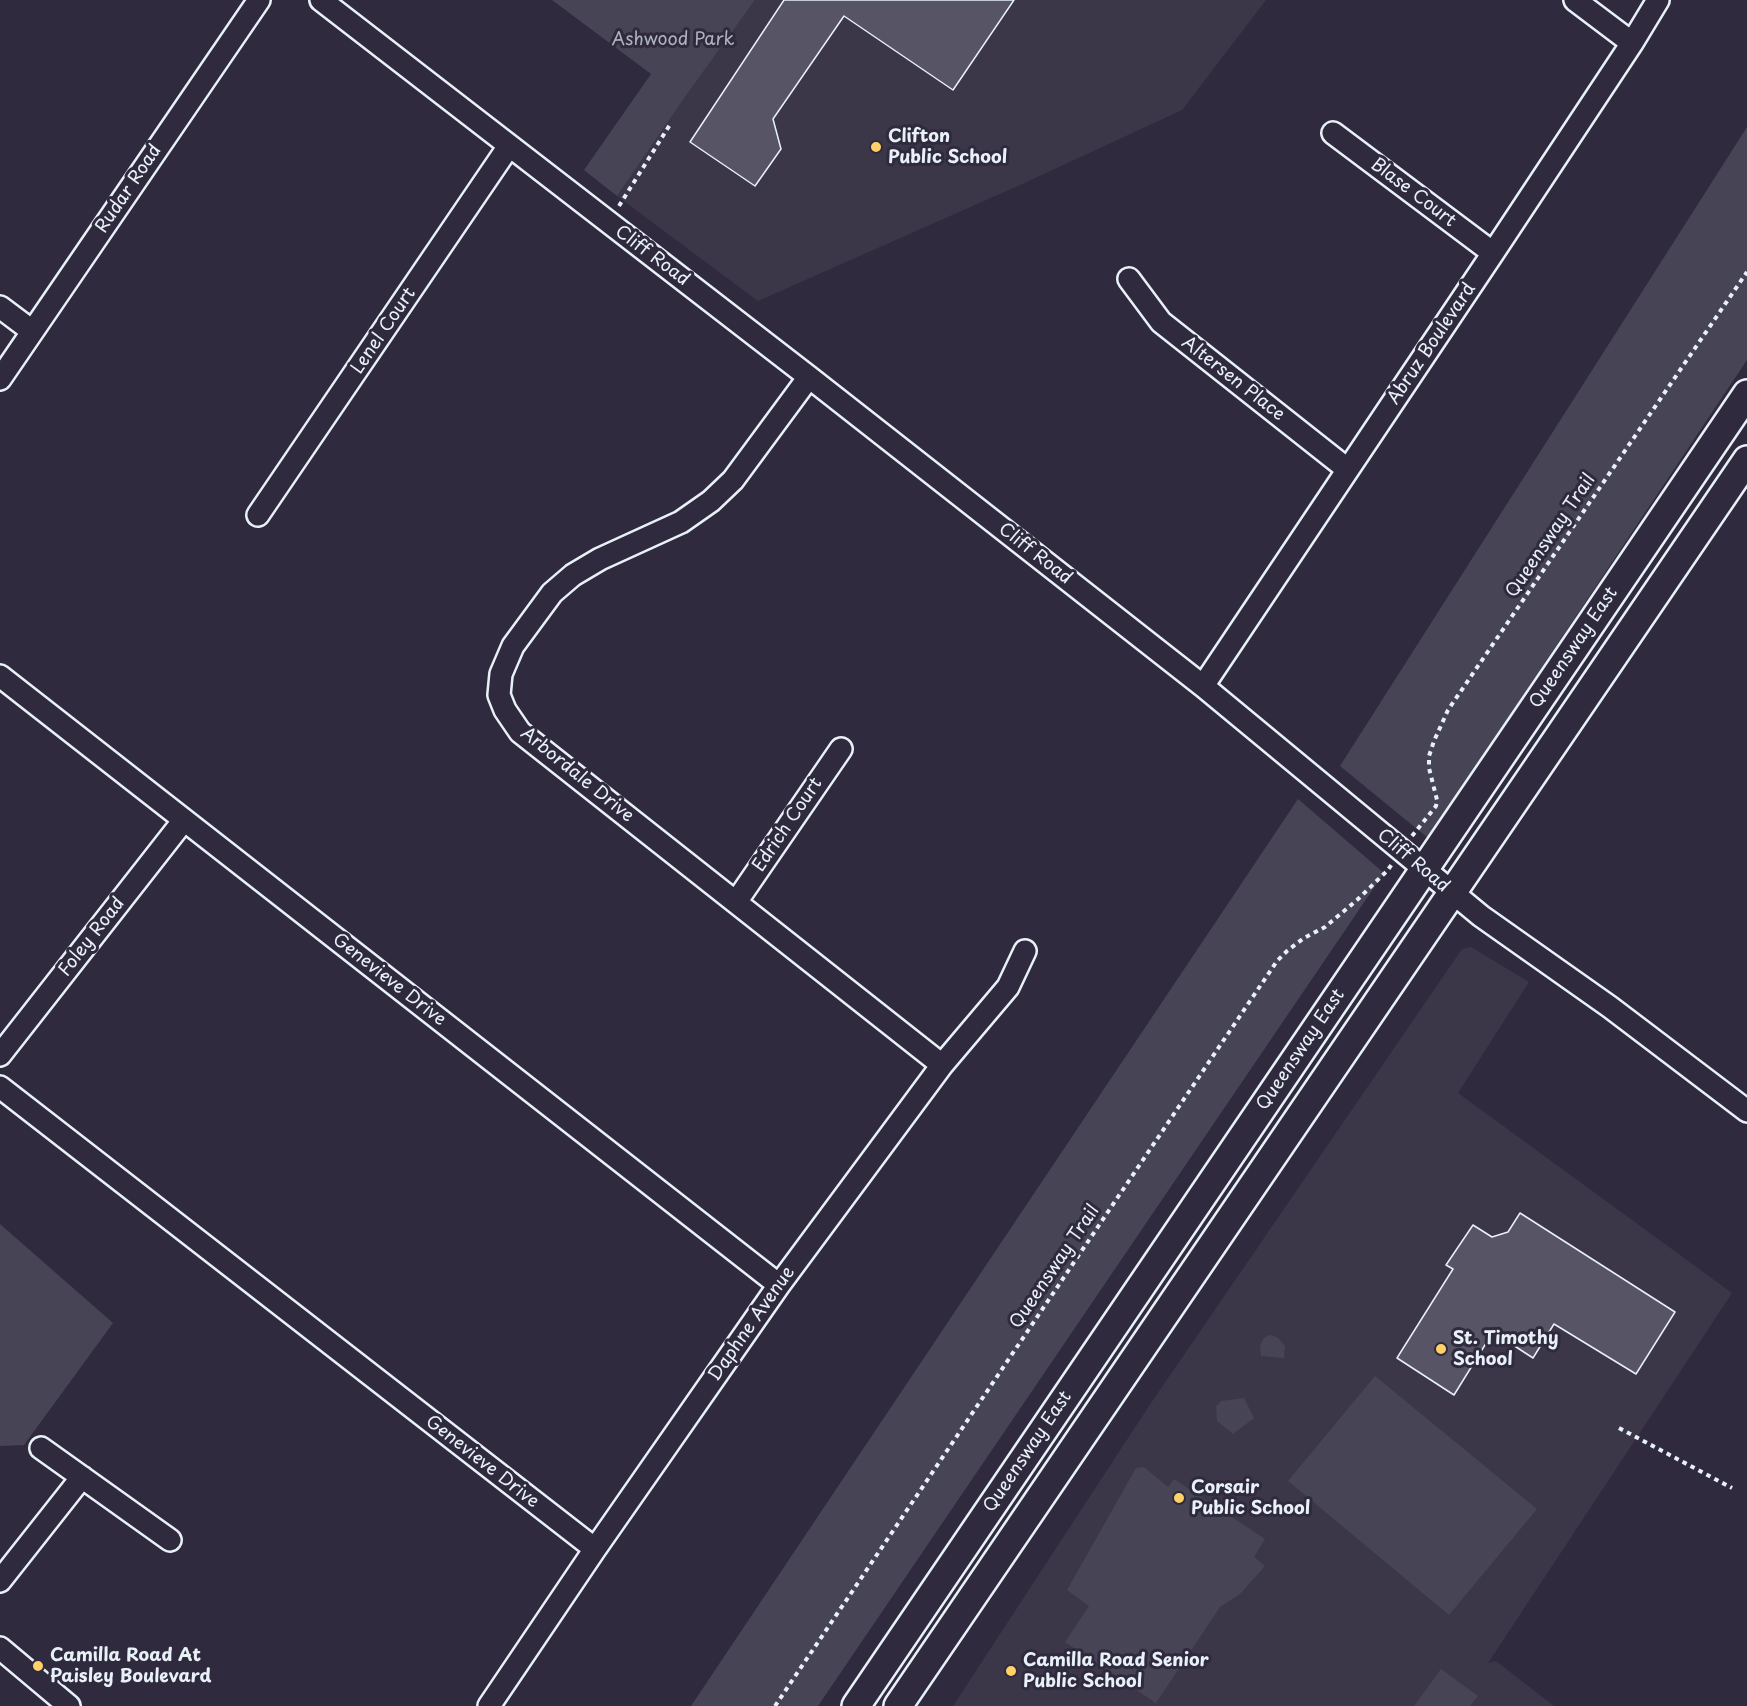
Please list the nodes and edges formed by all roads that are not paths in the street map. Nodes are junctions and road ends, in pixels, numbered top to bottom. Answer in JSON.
{"nodes":[{"id":1,"x":259,"y":0,"type":"edge"},
{"id":2,"x":321,"y":0,"type":"edge"},
{"id":3,"x":1575,"y":0,"type":"edge"},
{"id":4,"x":1658,"y":0,"type":"edge"},
{"id":5,"x":1632,"y":43,"type":"junction"},
{"id":6,"x":1333,"y":133,"type":"dead end"},
{"id":7,"x":509,"y":146,"type":"junction"},
{"id":8,"x":1493,"y":253,"type":"junction"},
{"id":9,"x":1129,"y":279,"type":"dead end"},
{"id":10,"x":0,"y":308,"type":"edge"},
{"id":11,"x":32,"y":331,"type":"junction"},
{"id":12,"x":808,"y":377,"type":"junction"},
{"id":13,"x":0,"y":379,"type":"edge"},
{"id":14,"x":1747,"y":394,"type":"edge"},
{"id":15,"x":1747,"y":460,"type":"edge"},
{"id":16,"x":1347,"y":469,"type":"junction"},
{"id":17,"x":258,"y":515,"type":"dead end"},
{"id":18,"x":0,"y":676,"type":"edge"},
{"id":19,"x":1203,"y":686,"type":"junction"},
{"id":20,"x":841,"y":749,"type":"dead end"},
{"id":21,"x":184,"y":820,"type":"junction"},
{"id":22,"x":1423,"y":870,"type":"junction"},
{"id":23,"x":1452,"y":893,"type":"junction"},
{"id":24,"x":736,"y":902,"type":"junction"},
{"id":25,"x":1025,"y":951,"type":"dead end"},
{"id":26,"x":0,"y":1055,"type":"edge"},
{"id":27,"x":942,"y":1065,"type":"junction"},
{"id":28,"x":0,"y":1087,"type":"edge"},
{"id":29,"x":1747,"y":1111,"type":"edge"},
{"id":30,"x":779,"y":1285,"type":"junction"},
{"id":31,"x":41,"y":1448,"type":"dead end"},
{"id":32,"x":82,"y":1477,"type":"junction"},
{"id":33,"x":170,"y":1540,"type":"dead end"},
{"id":34,"x":595,"y":1549,"type":"junction"},
{"id":35,"x":0,"y":1581,"type":"edge"},
{"id":36,"x":0,"y":1647,"type":"edge"},
{"id":37,"x":69,"y":1706,"type":"edge"},
{"id":38,"x":489,"y":1706,"type":"edge"},
{"id":39,"x":856,"y":1706,"type":"edge"},
{"id":40,"x":898,"y":1706,"type":"edge"}],
"edges":[{"from":1,"to":11,"type":"street","name":"Rudar Road"},
{"from":2,"to":7,"type":"street","name":"Cliff Road"},
{"from":3,"to":5,"type":"street"},
{"from":4,"to":5,"type":"street","name":"Abruz Boulevard"},
{"from":5,"to":8,"type":"street","name":"Abruz Boulevard"},
{"from":6,"to":8,"type":"street","name":"Blase Court"},
{"from":7,"to":12,"type":"street","name":"Cliff Road"},
{"from":7,"to":17,"type":"street","name":"Lenel Court"},
{"from":8,"to":16,"type":"street","name":"Abruz Boulevard"},
{"from":9,"to":16,"type":"street","name":"Altersen Place"},
{"from":10,"to":11,"type":"street"},
{"from":11,"to":13,"type":"street","name":"Rudar Road"},
{"from":12,"to":19,"type":"street","name":"Cliff Road"},
{"from":12,"to":24,"type":"street","name":"Arbordale Drive"},
{"from":14,"to":22,"type":"main road","name":"Queensway East"},
{"from":15,"to":23,"type":"main road","name":"Queensway East"},
{"from":16,"to":19,"type":"street","name":"Abruz Boulevard"},
{"from":18,"to":21,"type":"street","name":"Genevieve Drive"},
{"from":19,"to":22,"type":"street","name":"Cliff Road"},
{"from":20,"to":24,"type":"street","name":"Edrich Court"},
{"from":21,"to":26,"type":"street","name":"Foley Road"},
{"from":21,"to":30,"type":"street","name":"Genevieve Drive"},
{"from":22,"to":23,"type":"street","name":"Cliff Road"},
{"from":22,"to":39,"type":"main road","name":"Queensway East"},
{"from":23,"to":29,"type":"street","name":"Cliff Road"},
{"from":23,"to":40,"type":"main road","name":"Queensway East"},
{"from":24,"to":27,"type":"street","name":"Arbordale Drive"},
{"from":25,"to":27,"type":"street","name":"Daphne Avenue"},
{"from":27,"to":30,"type":"street","name":"Daphne Avenue"},
{"from":28,"to":34,"type":"street","name":"Genevieve Drive"},
{"from":30,"to":34,"type":"street","name":"Daphne Avenue"},
{"from":31,"to":32,"type":"street"},
{"from":32,"to":33,"type":"street"},
{"from":32,"to":35,"type":"street"},
{"from":34,"to":38,"type":"street","name":"Daphne Avenue"},
{"from":36,"to":37,"type":"street"}]}
